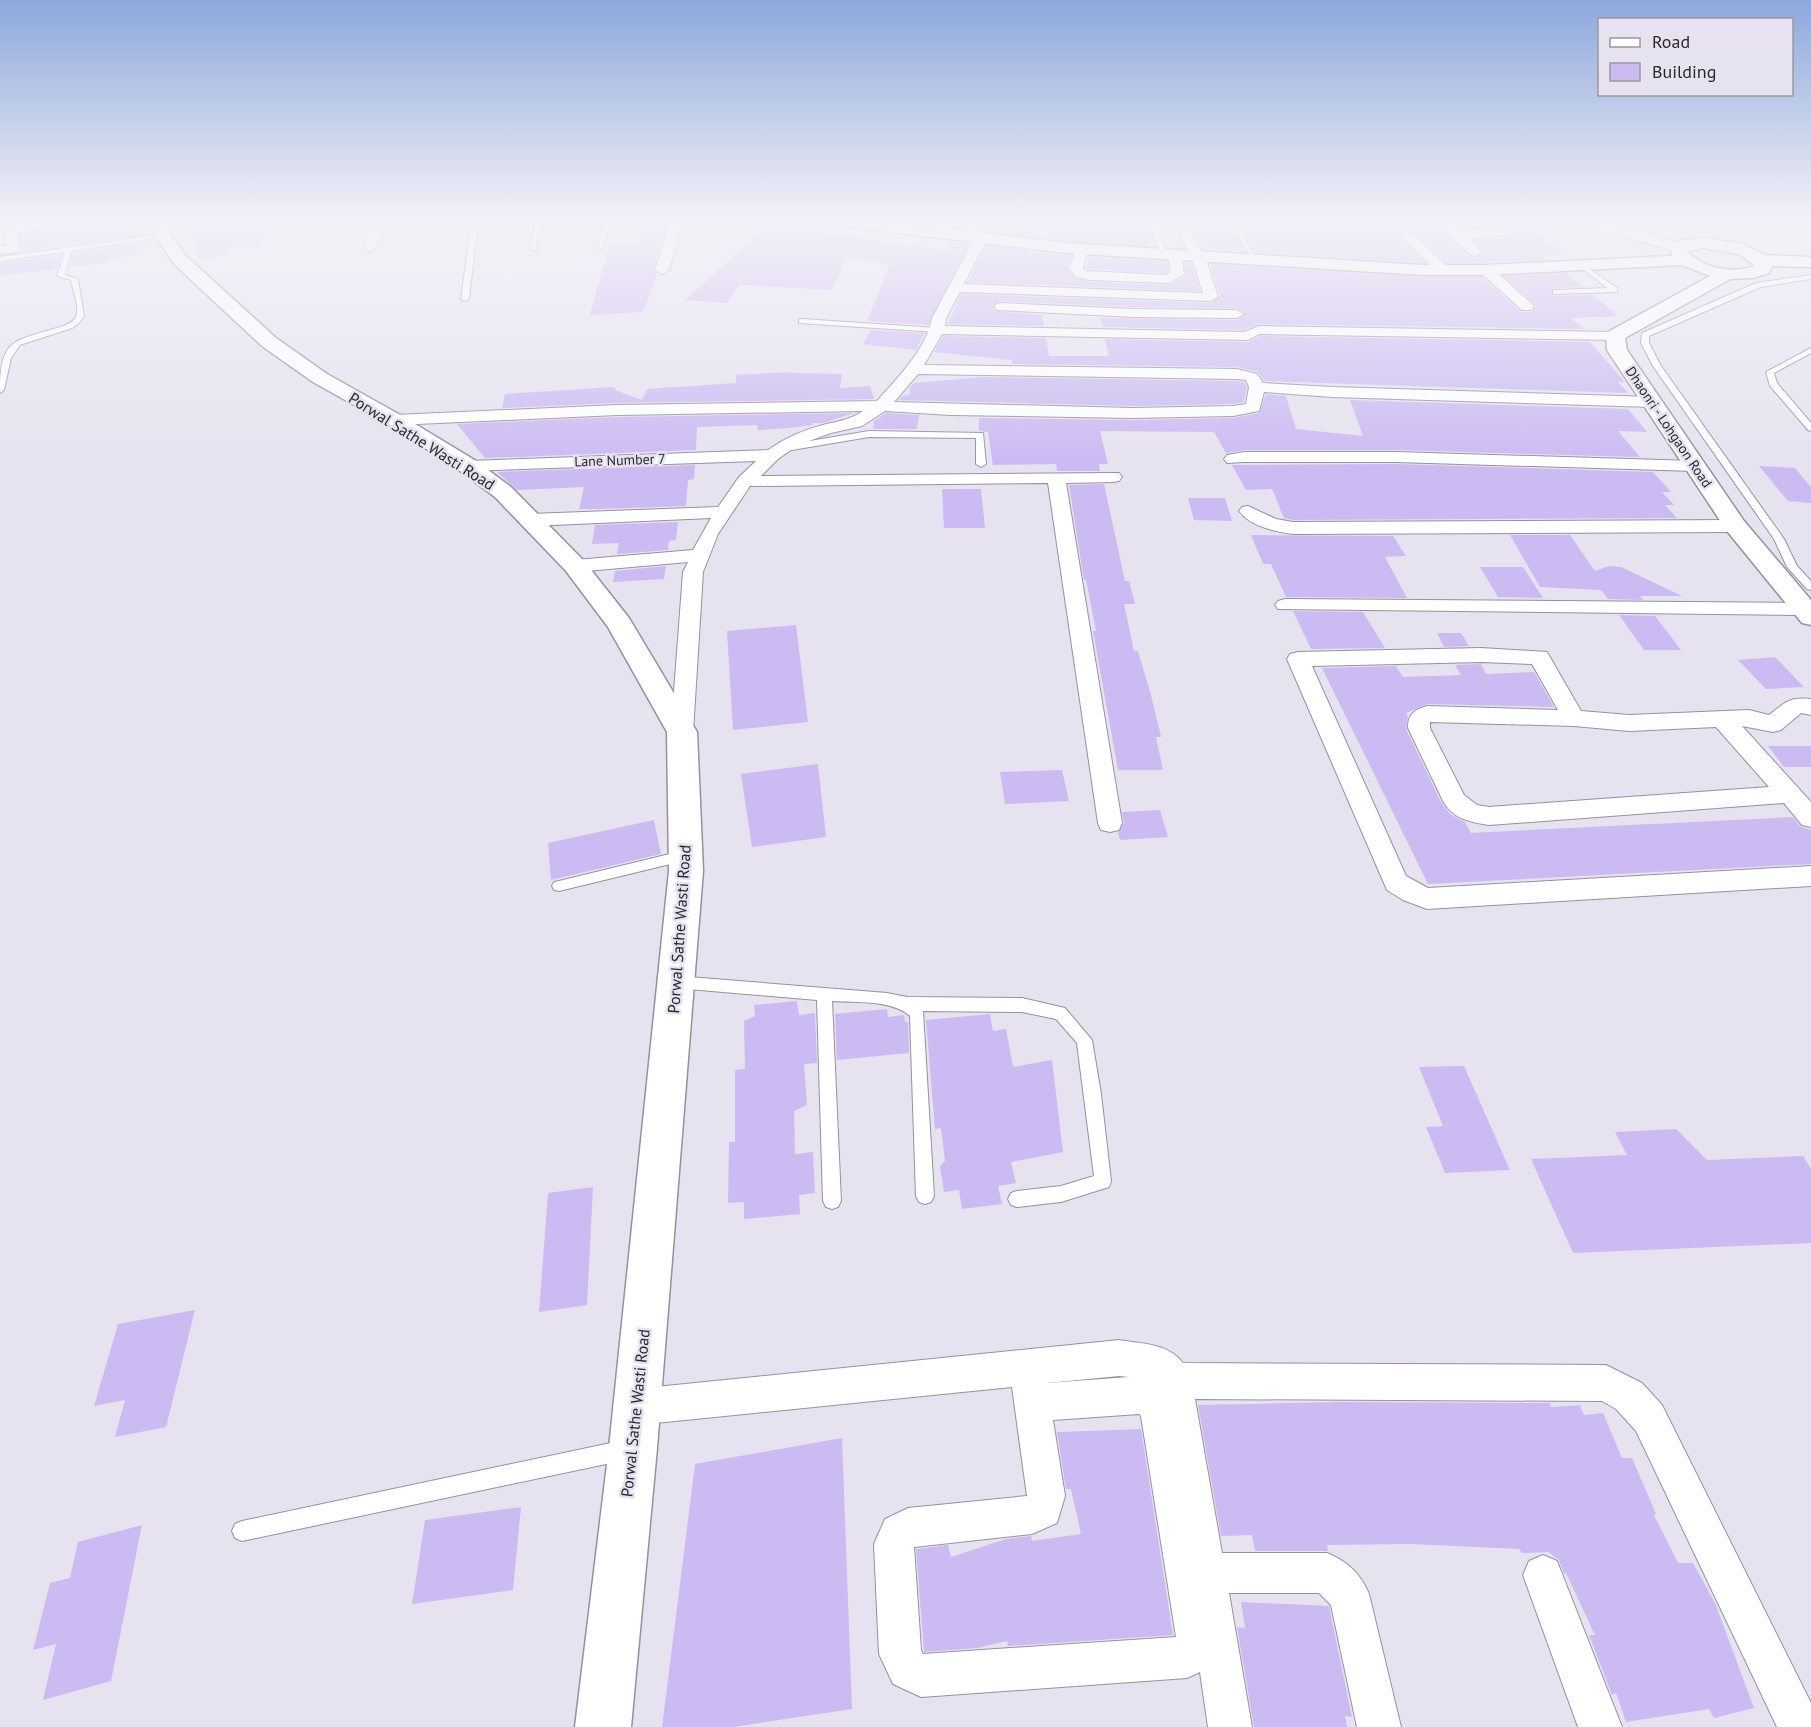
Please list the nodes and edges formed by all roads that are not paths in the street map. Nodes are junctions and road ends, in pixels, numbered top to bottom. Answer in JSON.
{"nodes":[{"id":1,"x":77,"y":300,"type":"edge"},
{"id":2,"x":221,"y":300,"type":"edge"},
{"id":3,"x":952,"y":300,"type":"edge"},
{"id":4,"x":1519,"y":300,"type":"edge"},
{"id":5,"x":1681,"y":300,"type":"edge"},
{"id":6,"x":1726,"y":300,"type":"edge"},
{"id":7,"x":991,"y":306,"type":"dead end"},
{"id":8,"x":1527,"y":307,"type":"dead end"},
{"id":9,"x":1237,"y":314,"type":"dead end"},
{"id":10,"x":802,"y":321,"type":"dead end"},
{"id":11,"x":937,"y":330,"type":"junction"},
{"id":12,"x":1249,"y":336,"type":"junction"},
{"id":13,"x":1615,"y":336,"type":"junction"},
{"id":14,"x":1811,"y":350,"type":"edge"},
{"id":15,"x":914,"y":369,"type":"junction"},
{"id":16,"x":1255,"y":382,"type":"junction"},
{"id":17,"x":0,"y":390,"type":"edge"},
{"id":18,"x":882,"y":406,"type":"junction"},
{"id":19,"x":1657,"y":409,"type":"junction"},
{"id":20,"x":1603,"y":415,"type":"dead end"},
{"id":21,"x":395,"y":420,"type":"junction"},
{"id":22,"x":1811,"y":428,"type":"edge"},
{"id":23,"x":776,"y":452,"type":"junction"},
{"id":24,"x":720,"y":456,"type":"junction"},
{"id":25,"x":1233,"y":459,"type":"dead end"},
{"id":26,"x":981,"y":464,"type":"dead end"},
{"id":27,"x":468,"y":466,"type":"junction"},
{"id":28,"x":1695,"y":466,"type":"junction"},
{"id":29,"x":1113,"y":477,"type":"dead end"},
{"id":30,"x":717,"y":478,"type":"dead end"},
{"id":31,"x":1056,"y":478,"type":"junction"},
{"id":32,"x":745,"y":481,"type":"junction"},
{"id":33,"x":1248,"y":511,"type":"dead end"},
{"id":34,"x":724,"y":512,"type":"junction"},
{"id":35,"x":530,"y":520,"type":"junction"},
{"id":36,"x":1735,"y":526,"type":"junction"},
{"id":37,"x":699,"y":555,"type":"junction"},
{"id":38,"x":574,"y":566,"type":"junction"},
{"id":39,"x":1811,"y":587,"type":"edge"},
{"id":40,"x":1285,"y":605,"type":"dead end"},
{"id":41,"x":1807,"y":613,"type":"edge"},
{"id":42,"x":1806,"y":705,"type":"edge"},
{"id":43,"x":1574,"y":718,"type":"junction"},
{"id":44,"x":1722,"y":719,"type":"junction"},
{"id":45,"x":682,"y":732,"type":"junction"},
{"id":46,"x":1790,"y":794,"type":"junction"},
{"id":47,"x":1811,"y":818,"type":"edge"},
{"id":48,"x":1110,"y":823,"type":"dead end"},
{"id":49,"x":686,"y":855,"type":"junction"},
{"id":50,"x":1811,"y":876,"type":"edge"},
{"id":51,"x":559,"y":886,"type":"dead end"},
{"id":52,"x":676,"y":982,"type":"junction"},
{"id":53,"x":824,"y":994,"type":"junction"},
{"id":54,"x":907,"y":1004,"type":"junction"},
{"id":55,"x":925,"y":1196,"type":"dead end"},
{"id":56,"x":1017,"y":1199,"type":"dead end"},
{"id":57,"x":832,"y":1201,"type":"dead end"},
{"id":58,"x":1174,"y":1381,"type":"junction"},
{"id":59,"x":1030,"y":1385,"type":"junction"},
{"id":60,"x":636,"y":1407,"type":"junction"},
{"id":61,"x":633,"y":1448,"type":"junction"},
{"id":62,"x":242,"y":1531,"type":"dead end"},
{"id":63,"x":1205,"y":1573,"type":"junction"},
{"id":64,"x":1543,"y":1575,"type":"dead end"},
{"id":65,"x":603,"y":1727,"type":"edge"},
{"id":66,"x":1230,"y":1727,"type":"edge"},
{"id":67,"x":1379,"y":1727,"type":"edge"},
{"id":68,"x":1600,"y":1727,"type":"edge"},
{"id":69,"x":1800,"y":1727,"type":"edge"}],
"edges":[{"from":1,"to":17,"type":"lane"},
{"from":2,"to":21,"type":"street","name":"Porwal Sathe Wasti Road"},
{"from":3,"to":11,"type":"street"},
{"from":4,"to":8,"type":"street"},
{"from":5,"to":13,"type":"street"},
{"from":6,"to":39,"type":"lane"},
{"from":7,"to":9,"type":"street"},
{"from":10,"to":11,"type":"lane"},
{"from":11,"to":12,"type":"street"},
{"from":11,"to":15,"type":"street"},
{"from":12,"to":13,"type":"street"},
{"from":12,"to":16,"type":"street"},
{"from":13,"to":19,"type":"street","name":"Dhaonri - Lohgaon Road"},
{"from":14,"to":22,"type":"lane"},
{"from":15,"to":16,"type":"street"},
{"from":15,"to":18,"type":"street"},
{"from":16,"to":18,"type":"street"},
{"from":16,"to":19,"type":"street"},
{"from":18,"to":21,"type":"street"},
{"from":18,"to":23,"type":"street"},
{"from":19,"to":20,"type":"street"},
{"from":19,"to":28,"type":"street","name":"Dhaonri - Lohgaon Road"},
{"from":21,"to":27,"type":"street","name":"Porwal Sathe Wasti Road"},
{"from":23,"to":24,"type":"street","name":"Lane Number 7"},
{"from":23,"to":26,"type":"lane"},
{"from":23,"to":32,"type":"street"},
{"from":24,"to":27,"type":"street","name":"Lane Number 7"},
{"from":24,"to":30,"type":"street"},
{"from":25,"to":28,"type":"street"},
{"from":27,"to":35,"type":"street","name":"Porwal Sathe Wasti Road"},
{"from":28,"to":36,"type":"street","name":"Dhaonri - Lohgaon Road"},
{"from":29,"to":31,"type":"street"},
{"from":31,"to":32,"type":"street"},
{"from":31,"to":48,"type":"street"},
{"from":32,"to":34,"type":"street"},
{"from":33,"to":36,"type":"street"},
{"from":34,"to":35,"type":"street"},
{"from":34,"to":37,"type":"street"},
{"from":35,"to":38,"type":"street","name":"Porwal Sathe Wasti Road"},
{"from":36,"to":41,"type":"street","name":"Dhaonri - Lohgaon Road"},
{"from":37,"to":38,"type":"street"},
{"from":37,"to":45,"type":"street"},
{"from":38,"to":45,"type":"street","name":"Porwal Sathe Wasti Road"},
{"from":40,"to":41,"type":"street"},
{"from":42,"to":44,"type":"street"},
{"from":43,"to":44,"type":"street"},
{"from":43,"to":46,"type":"street"},
{"from":43,"to":50,"type":"street"},
{"from":44,"to":46,"type":"street"},
{"from":45,"to":49,"type":"street","name":"Porwal Sathe Wasti Road"},
{"from":46,"to":47,"type":"street"},
{"from":49,"to":51,"type":"lane"},
{"from":49,"to":52,"type":"street","name":"Porwal Sathe Wasti Road"},
{"from":52,"to":53,"type":"lane"},
{"from":52,"to":60,"type":"street","name":"Porwal Sathe Wasti Road"},
{"from":53,"to":54,"type":"lane"},
{"from":53,"to":57,"type":"lane"},
{"from":54,"to":55,"type":"lane"},
{"from":54,"to":56,"type":"lane"},
{"from":58,"to":59,"type":"street"},
{"from":58,"to":63,"type":"street"},
{"from":58,"to":69,"type":"street"},
{"from":59,"to":59,"type":"street"},
{"from":59,"to":60,"type":"street"},
{"from":60,"to":61,"type":"street","name":"Porwal Sathe Wasti Road"},
{"from":61,"to":62,"type":"lane"},
{"from":61,"to":65,"type":"street","name":"Porwal Sathe Wasti Road"},
{"from":63,"to":66,"type":"street"},
{"from":63,"to":67,"type":"street"},
{"from":64,"to":68,"type":"street"}]}
